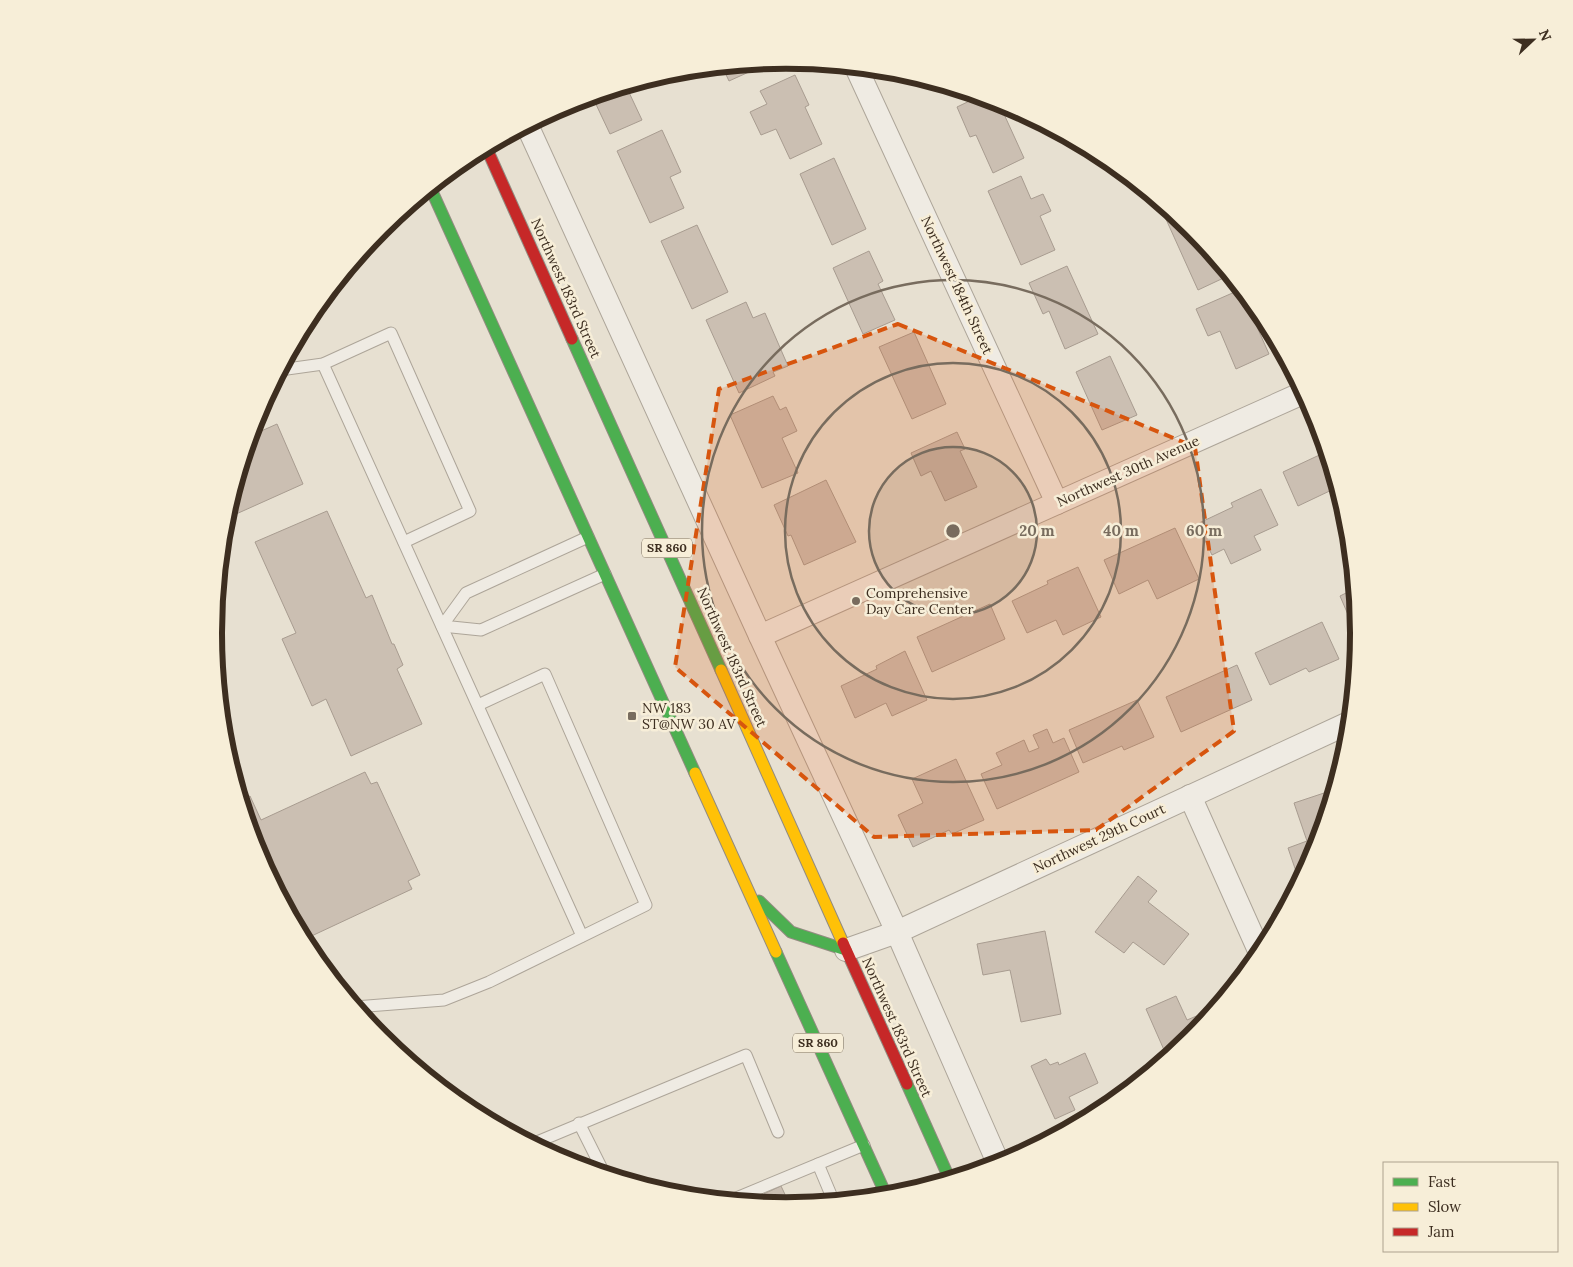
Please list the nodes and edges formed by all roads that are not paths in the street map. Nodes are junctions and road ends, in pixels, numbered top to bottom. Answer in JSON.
{"nodes":[{"id":1,"x":859,"y":74,"type":"edge"},
{"id":2,"x":529,"y":131,"type":"edge"},
{"id":3,"x":489,"y":154,"type":"edge"},
{"id":4,"x":433,"y":193,"type":"edge"},
{"id":5,"x":323,"y":364,"type":"junction"},
{"id":6,"x":288,"y":369,"type":"edge"},
{"id":7,"x":1298,"y":395,"type":"edge"},
{"id":8,"x":1057,"y":503,"type":"junction"},
{"id":9,"x":588,"y":537,"type":"junction"},
{"id":10,"x":404,"y":542,"type":"junction"},
{"id":11,"x":605,"y":574,"type":"junction"},
{"id":12,"x":442,"y":626,"type":"junction"},
{"id":13,"x":760,"y":636,"type":"junction"},
{"id":14,"x":478,"y":705,"type":"junction"},
{"id":15,"x":1343,"y":726,"type":"edge"},
{"id":16,"x":1190,"y":796,"type":"junction"},
{"id":17,"x":747,"y":890,"type":"junction"},
{"id":18,"x":897,"y":932,"type":"junction"},
{"id":19,"x":582,"y":936,"type":"junction"},
{"id":20,"x":1257,"y":946,"type":"edge"},
{"id":21,"x":846,"y":950,"type":"junction"},
{"id":22,"x":362,"y":1006,"type":"edge"},
{"id":23,"x":580,"y":1123,"type":"junction"},
{"id":24,"x":778,"y":1132,"type":"dead end"},
{"id":25,"x":539,"y":1141,"type":"edge"},
{"id":26,"x":864,"y":1144,"type":"junction"},
{"id":27,"x":997,"y":1157,"type":"edge"},
{"id":28,"x":818,"y":1164,"type":"junction"},
{"id":29,"x":601,"y":1166,"type":"edge"},
{"id":30,"x":947,"y":1174,"type":"edge"},
{"id":31,"x":884,"y":1189,"type":"edge"},
{"id":32,"x":741,"y":1196,"type":"edge"},
{"id":33,"x":832,"y":1196,"type":"edge"}],
"edges":[{"from":1,"to":8,"type":"street","name":"Northwest 184th Street"},
{"from":2,"to":13,"type":"street"},
{"from":3,"to":21,"type":"main road","name":"Northwest 183rd Street","number":"SR 860"},
{"from":4,"to":9,"type":"main road","number":"SR 860"},
{"from":5,"to":6,"type":"lane"},
{"from":5,"to":10,"type":"lane"},
{"from":5,"to":10,"type":"lane"},
{"from":7,"to":8,"type":"street","name":"Northwest 30th Avenue"},
{"from":8,"to":13,"type":"street","name":"Northwest 30th Avenue"},
{"from":9,"to":11,"type":"main road","number":"SR 860"},
{"from":9,"to":12,"type":"lane"},
{"from":10,"to":12,"type":"lane"},
{"from":11,"to":12,"type":"lane"},
{"from":11,"to":17,"type":"main road","number":"SR 860"},
{"from":12,"to":14,"type":"lane"},
{"from":13,"to":18,"type":"street"},
{"from":14,"to":19,"type":"lane"},
{"from":14,"to":19,"type":"lane"},
{"from":15,"to":16,"type":"street","name":"Northwest 29th Court"},
{"from":16,"to":18,"type":"street","name":"Northwest 29th Court"},
{"from":16,"to":20,"type":"street"},
{"from":17,"to":21,"type":"main road"},
{"from":17,"to":26,"type":"main road","number":"SR 860"},
{"from":18,"to":21,"type":"street","name":"Northwest 29th Court"},
{"from":18,"to":27,"type":"street"},
{"from":19,"to":22,"type":"lane"},
{"from":21,"to":30,"type":"main road","name":"Northwest 183rd Street","number":"SR 860"},
{"from":23,"to":24,"type":"lane"},
{"from":23,"to":25,"type":"lane"},
{"from":23,"to":29,"type":"lane"},
{"from":26,"to":28,"type":"lane"},
{"from":26,"to":31,"type":"main road","number":"SR 860"},
{"from":28,"to":32,"type":"lane"},
{"from":28,"to":33,"type":"lane"}]}
